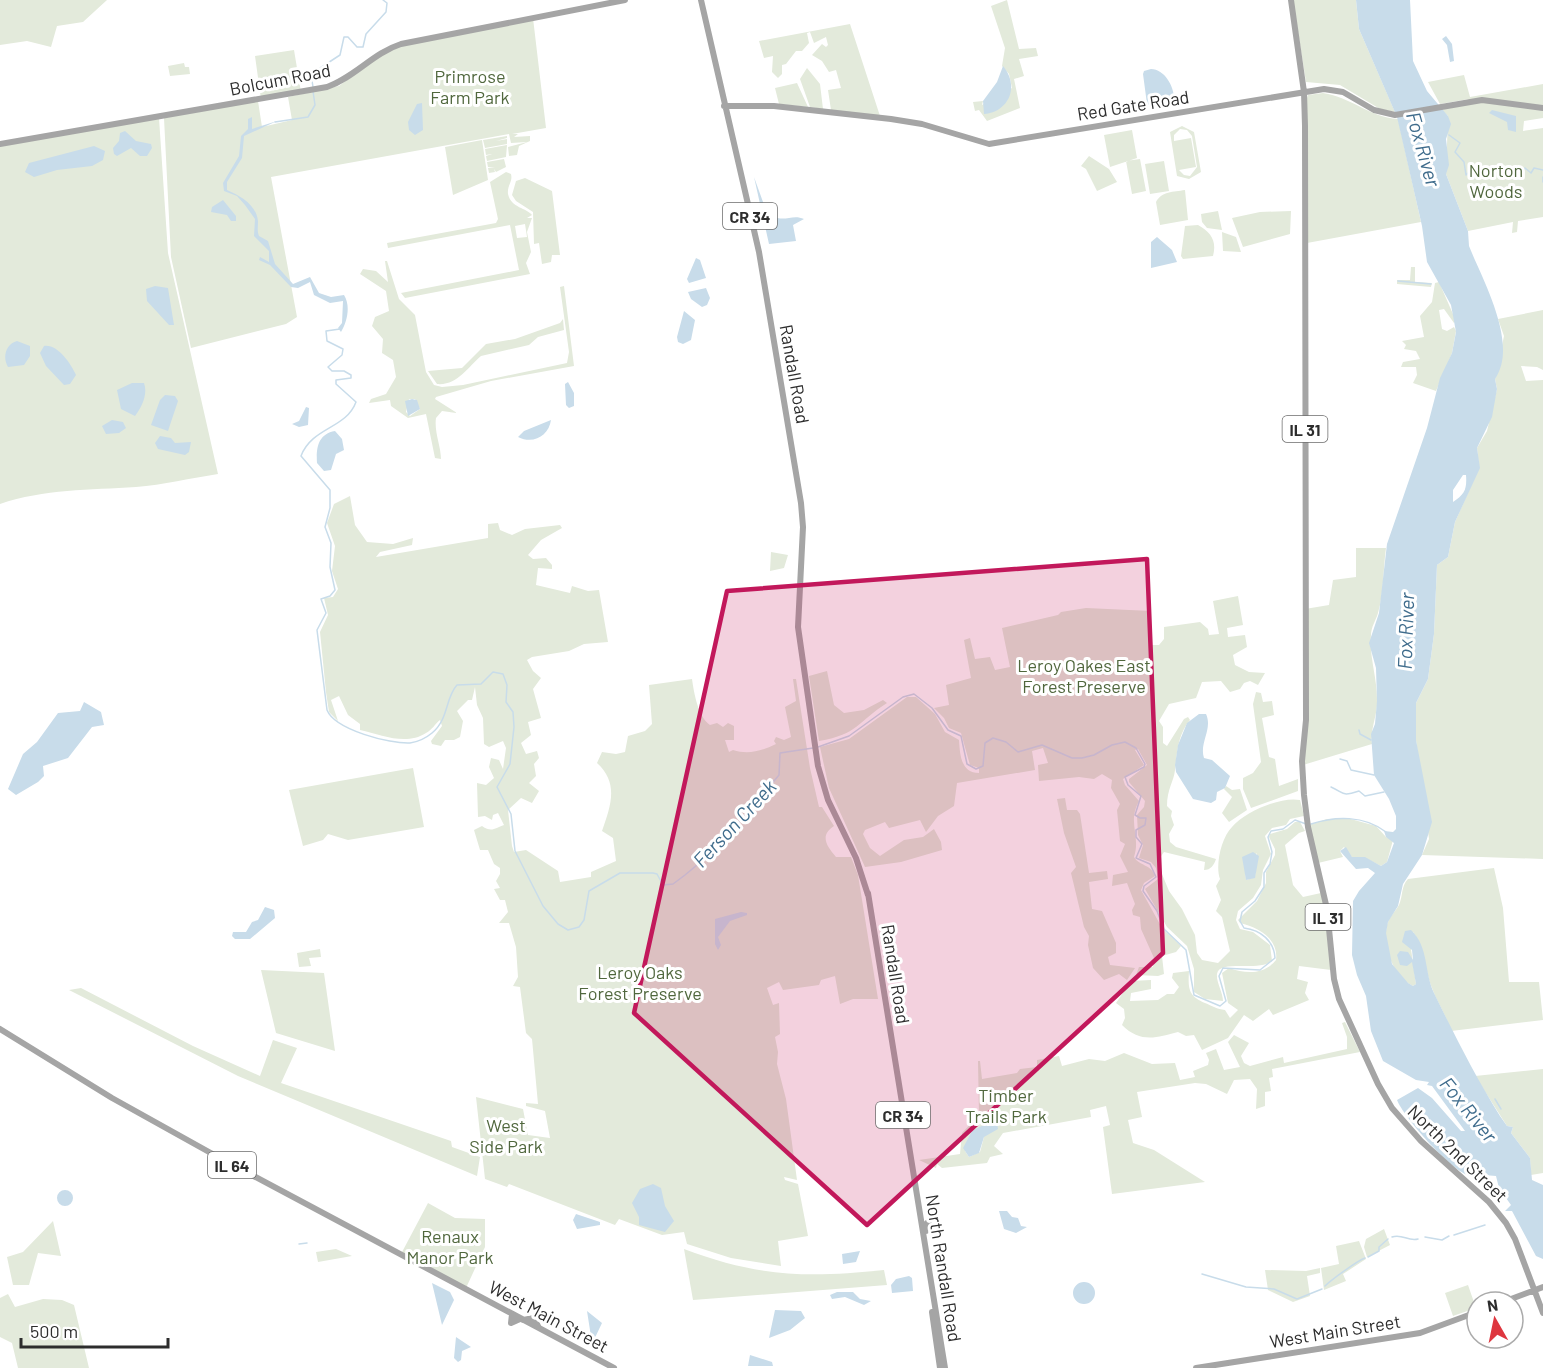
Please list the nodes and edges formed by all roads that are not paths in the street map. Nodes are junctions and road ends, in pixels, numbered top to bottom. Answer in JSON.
{"nodes":[{"id":1,"x":625,"y":0,"type":"edge"},
{"id":2,"x":701,"y":0,"type":"edge"},
{"id":3,"x":1291,"y":0,"type":"edge"},
{"id":4,"x":1304,"y":92,"type":"junction"},
{"id":5,"x":724,"y":106,"type":"junction"},
{"id":6,"x":1543,"y":108,"type":"edge"},
{"id":7,"x":0,"y":144,"type":"edge"},
{"id":8,"x":0,"y":1029,"type":"edge"},
{"id":9,"x":894,"y":1058,"type":"joint"},
{"id":10,"x":913,"y":1173,"type":"junction"},
{"id":11,"x":914,"y":1190,"type":"junction"},
{"id":12,"x":913,"y":1208,"type":"dead end"},
{"id":13,"x":932,"y":1218,"type":"dead end"},
{"id":14,"x":926,"y":1249,"type":"junction"},
{"id":15,"x":1543,"y":1287,"type":"edge"},
{"id":16,"x":1534,"y":1291,"type":"junction"},
{"id":17,"x":1525,"y":1294,"type":"edge"},
{"id":18,"x":1543,"y":1313,"type":"edge"},
{"id":19,"x":1465,"y":1316,"type":"edge"},
{"id":20,"x":614,"y":1368,"type":"edge"},
{"id":21,"x":940,"y":1368,"type":"edge"},
{"id":22,"x":945,"y":1368,"type":"edge"},
{"id":23,"x":1196,"y":1368,"type":"edge"}],
"edges":[{"from":1,"to":7,"type":"main road","name":"Bolcum Road"},
{"from":2,"to":5,"type":"main road","name":"Randall Road","number":"CR 34"},
{"from":3,"to":4,"type":"main road","number":"IL 31"},
{"from":4,"to":5,"type":"main road","name":"Red Gate Road"},
{"from":4,"to":6,"type":"main road","name":"Red Gate Road"},
{"from":4,"to":16,"type":"main road","name":"North 2nd Street","number":"IL 31"},
{"from":5,"to":9,"type":"main road","name":"Randall Road","number":"CR 34"},
{"from":8,"to":20,"type":"main road","name":"West Main Street","number":"IL 64"},
{"from":9,"to":10,"type":"main road","name":"North Randall Road","number":"CR 34"},
{"from":10,"to":11,"type":"main road","name":"North Randall Road","number":"CR 34"},
{"from":10,"to":14,"type":"main road","name":"North Randall Road","number":"CR 34"},
{"from":11,"to":12,"type":"main road","name":"North Randall Road","number":"CR 34"},
{"from":11,"to":21,"type":"main road","name":"North Randall Road","number":"CR 34"},
{"from":13,"to":14,"type":"main road"},
{"from":14,"to":22,"type":"main road","name":"North Randall Road","number":"CR 34"},
{"from":15,"to":16,"type":"main road"},
{"from":16,"to":17,"type":"main road"},
{"from":16,"to":18,"type":"main road","number":"IL 31"},
{"from":19,"to":23,"type":"main road","name":"West Main Street"}]}
